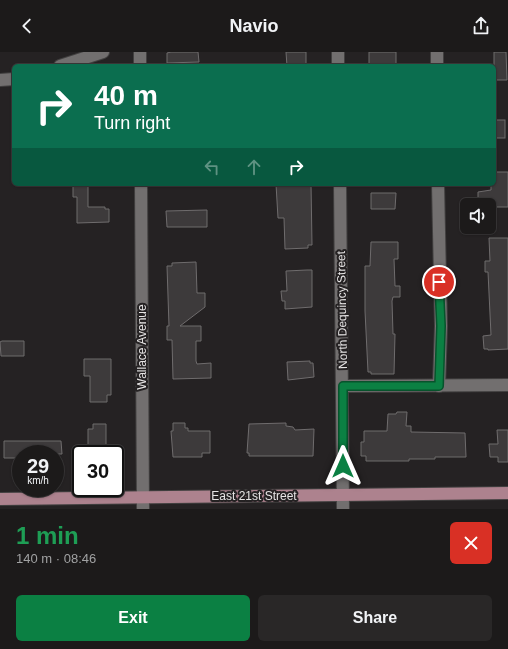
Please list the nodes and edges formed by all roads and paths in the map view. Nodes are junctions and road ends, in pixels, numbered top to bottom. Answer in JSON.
{"nodes":[{"id":1,"x":102,"y":52,"type":"edge"},
{"id":2,"x":140,"y":52,"type":"edge"},
{"id":3,"x":338,"y":52,"type":"edge"},
{"id":4,"x":437,"y":52,"type":"edge"},
{"id":5,"x":66,"y":64,"type":"edge"},
{"id":6,"x":140,"y":64,"type":"edge"},
{"id":7,"x":338,"y":64,"type":"edge"},
{"id":8,"x":437,"y":64,"type":"edge"},
{"id":9,"x":12,"y":79,"type":"edge"},
{"id":10,"x":0,"y":80,"type":"edge"},
{"id":11,"x":141,"y":186,"type":"edge"},
{"id":12,"x":340,"y":186,"type":"edge"},
{"id":13,"x":438,"y":186,"type":"edge"},
{"id":14,"x":508,"y":385,"type":"edge"},
{"id":15,"x":343,"y":386,"type":"junction"},
{"id":16,"x":439,"y":386,"type":"junction"},
{"id":17,"x":508,"y":494,"type":"edge"},
{"id":18,"x":343,"y":496,"type":"junction"},
{"id":19,"x":0,"y":499,"type":"edge"},
{"id":20,"x":143,"y":503,"type":"edge"},
{"id":21,"x":343,"y":509,"type":"edge"}],
"edges":[{"from":1,"to":5,"type":"street"},
{"from":2,"to":6,"type":"street"},
{"from":3,"to":7,"type":"street"},
{"from":4,"to":8,"type":"street"},
{"from":9,"to":10,"type":"street"},
{"from":11,"to":20,"type":"street","name":"Wallace Avenue"},
{"from":12,"to":15,"type":"street","name":"North Dequincy Street"},
{"from":13,"to":16,"type":"street"},
{"from":14,"to":16,"type":"street"},
{"from":15,"to":16,"type":"street"},
{"from":15,"to":18,"type":"street","name":"North Dequincy Street"},
{"from":17,"to":18,"type":"main road","name":"East 21st Street"},
{"from":18,"to":20,"type":"main road","name":"East 21st Street"},
{"from":18,"to":21,"type":"street","name":"North Dequincy Street"},
{"from":19,"to":20,"type":"main road","name":"East 21st Street"}]}
